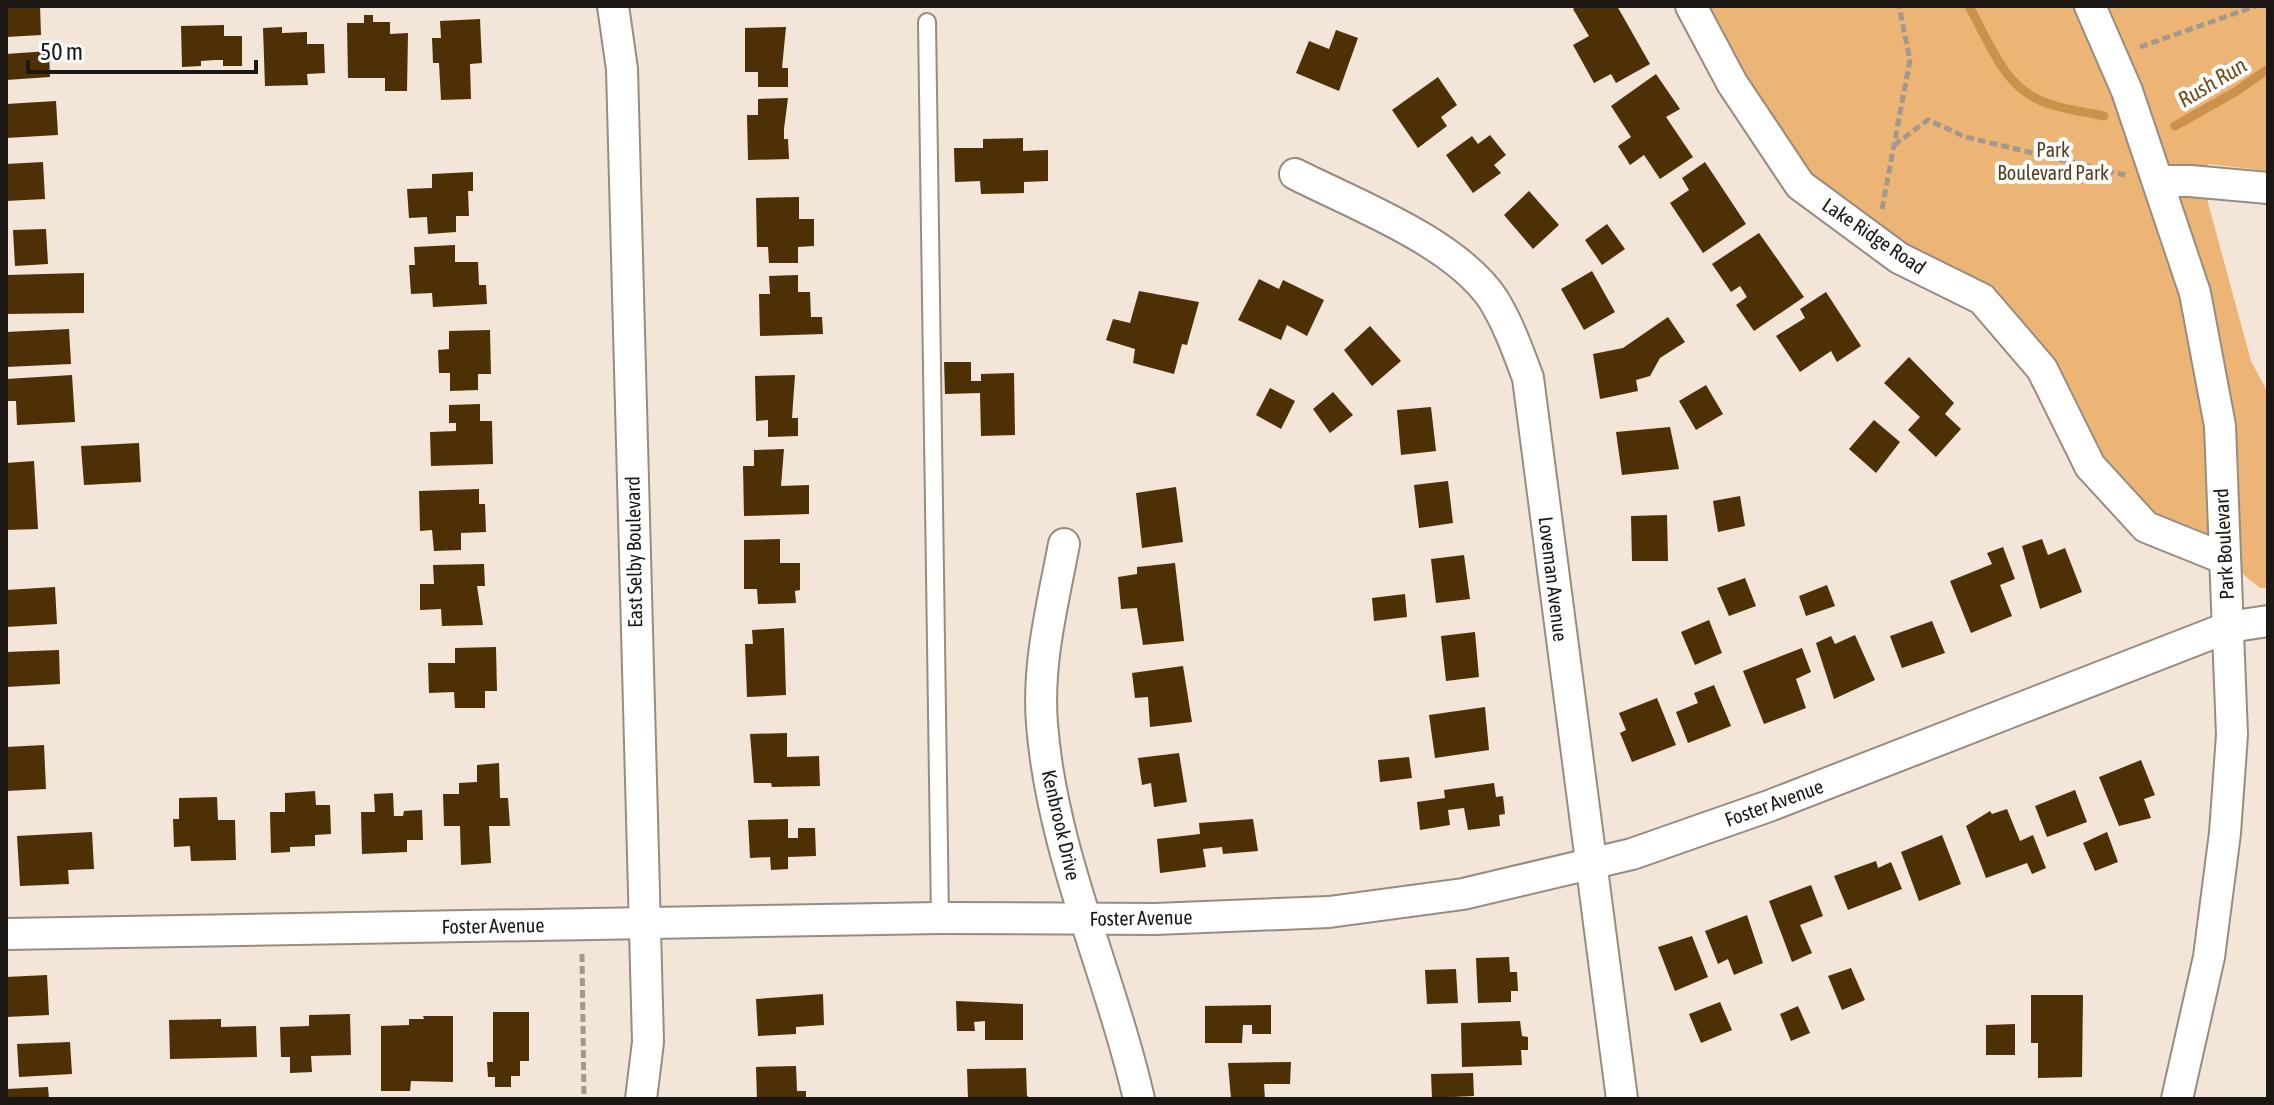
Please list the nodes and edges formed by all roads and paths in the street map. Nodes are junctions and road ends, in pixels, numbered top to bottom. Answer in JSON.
{"nodes":[{"id":1,"x":613,"y":6,"type":"edge"},
{"id":2,"x":1691,"y":6,"type":"edge"},
{"id":3,"x":1899,"y":6,"type":"edge"},
{"id":4,"x":2090,"y":6,"type":"edge"},
{"id":5,"x":2256,"y":6,"type":"edge"},
{"id":6,"x":927,"y":22,"type":"dead end"},
{"id":7,"x":2113,"y":57,"type":"junction"},
{"id":8,"x":1894,"y":145,"type":"junction"},
{"id":9,"x":1295,"y":174,"type":"dead end"},
{"id":10,"x":2158,"y":181,"type":"junction"},
{"id":11,"x":2268,"y":188,"type":"edge"},
{"id":12,"x":1875,"y":240,"type":"junction"},
{"id":13,"x":1064,"y":544,"type":"dead end"},
{"id":14,"x":2223,"y":558,"type":"junction"},
{"id":15,"x":2268,"y":621,"type":"edge"},
{"id":16,"x":2229,"y":627,"type":"junction"},
{"id":17,"x":1592,"y":864,"type":"junction"},
{"id":18,"x":940,"y":918,"type":"junction"},
{"id":19,"x":1087,"y":920,"type":"junction"},
{"id":20,"x":644,"y":923,"type":"junction"},
{"id":21,"x":6,"y":934,"type":"edge"},
{"id":22,"x":583,"y":945,"type":"dead end"},
{"id":23,"x":584,"y":1099,"type":"edge"},
{"id":24,"x":641,"y":1099,"type":"edge"},
{"id":25,"x":1139,"y":1099,"type":"edge"},
{"id":26,"x":1622,"y":1099,"type":"edge"},
{"id":27,"x":2177,"y":1099,"type":"edge"}],
"edges":[{"from":1,"to":20,"type":"street","name":"East Selby Boulevard"},
{"from":2,"to":12,"type":"street","name":"Lake Ridge Road"},
{"from":3,"to":8,"type":"path"},
{"from":4,"to":7,"type":"street","name":"Park Boulevard"},
{"from":5,"to":7,"type":"path"},
{"from":6,"to":18,"type":"lane"},
{"from":7,"to":10,"type":"street","name":"Park Boulevard"},
{"from":8,"to":10,"type":"path"},
{"from":8,"to":12,"type":"path"},
{"from":9,"to":17,"type":"street","name":"Loveman Avenue"},
{"from":10,"to":11,"type":"street"},
{"from":10,"to":14,"type":"street","name":"Park Boulevard"},
{"from":12,"to":14,"type":"street","name":"Lake Ridge Road"},
{"from":13,"to":19,"type":"street","name":"Kenbrook Drive"},
{"from":14,"to":16,"type":"street","name":"Park Boulevard"},
{"from":15,"to":16,"type":"street","name":"Foster Avenue"},
{"from":16,"to":17,"type":"street","name":"Foster Avenue"},
{"from":16,"to":27,"type":"street","name":"Park Boulevard"},
{"from":17,"to":19,"type":"street","name":"Foster Avenue"},
{"from":17,"to":26,"type":"street","name":"Loveman Avenue"},
{"from":18,"to":19,"type":"street","name":"Foster Avenue"},
{"from":18,"to":20,"type":"street","name":"Foster Avenue"},
{"from":19,"to":25,"type":"street","name":"Kenbrook Drive"},
{"from":20,"to":21,"type":"street","name":"Foster Avenue"},
{"from":20,"to":24,"type":"street","name":"East Selby Boulevard"},
{"from":22,"to":23,"type":"path"}]}
